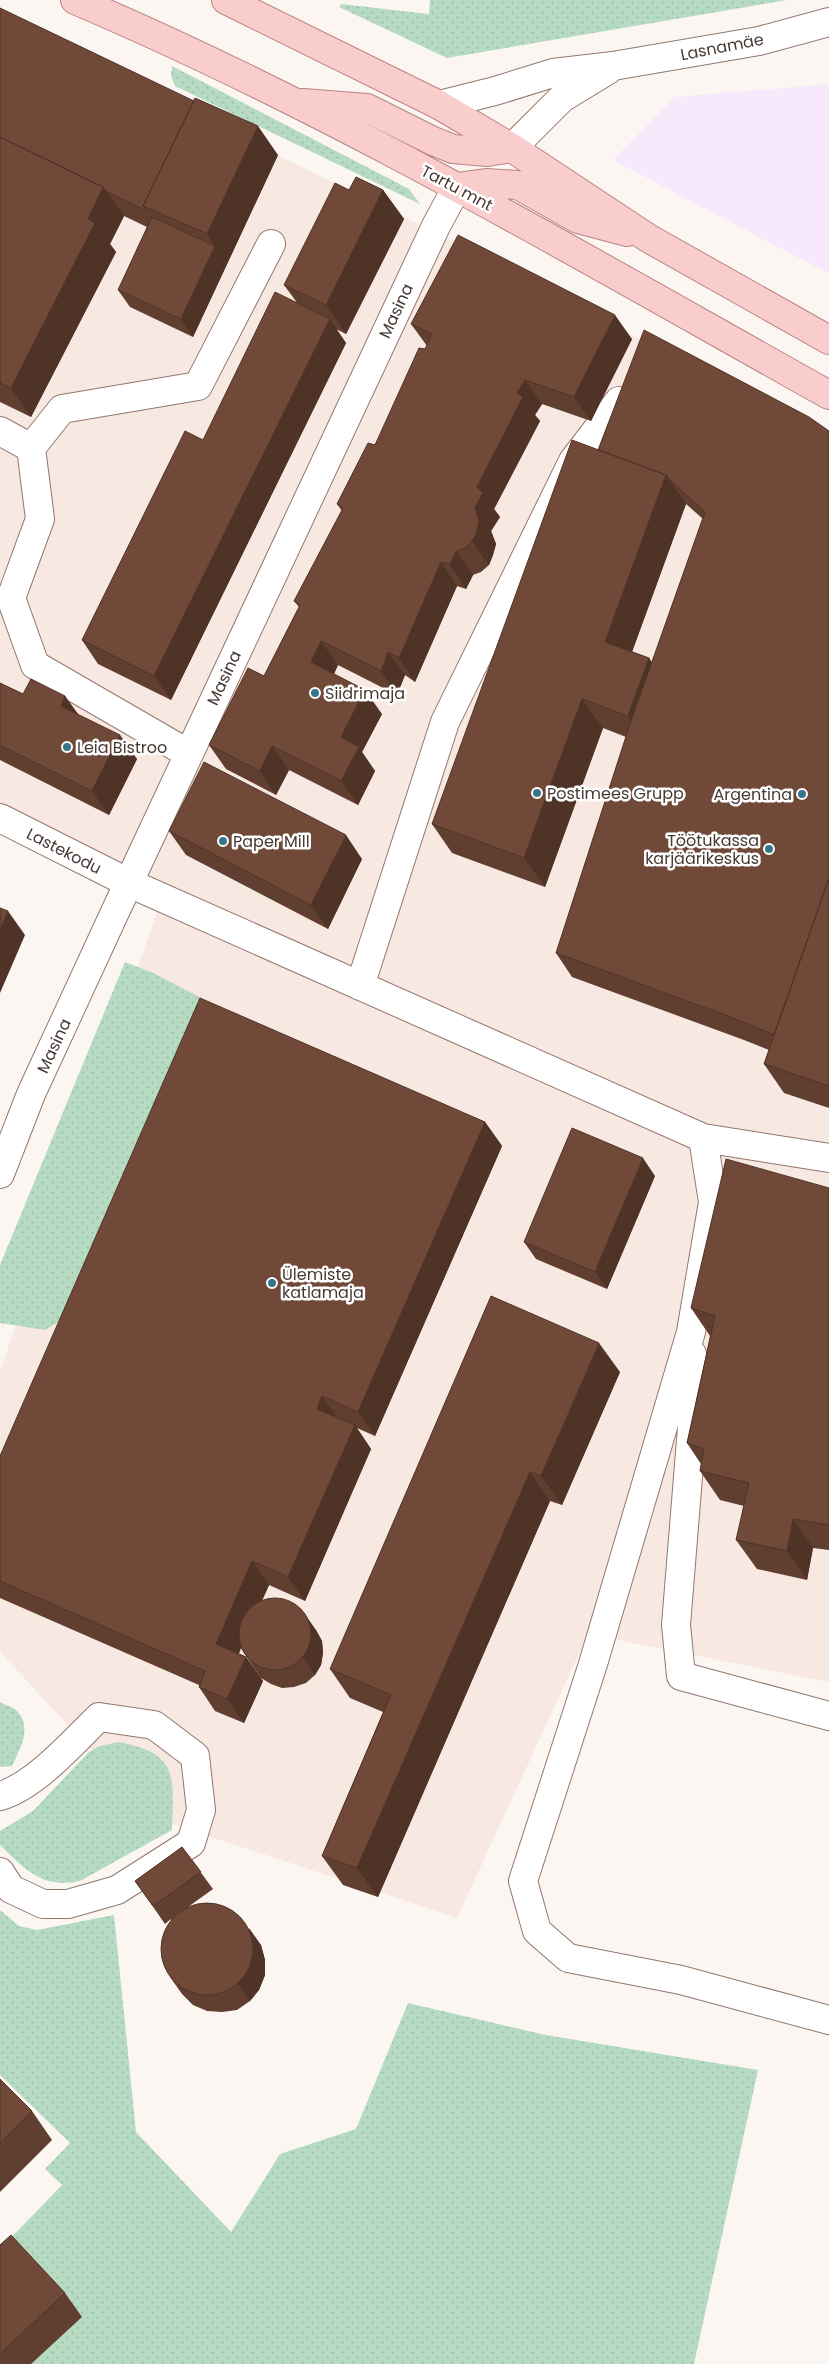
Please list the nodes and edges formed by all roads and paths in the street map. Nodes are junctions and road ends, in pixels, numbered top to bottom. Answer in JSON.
{"nodes":[{"id":1,"x":75,"y":0,"type":"edge"},
{"id":2,"x":226,"y":0,"type":"edge"},
{"id":3,"x":829,"y":22,"type":"edge"},
{"id":4,"x":614,"y":66,"type":"junction"},
{"id":5,"x":292,"y":102,"type":"junction"},
{"id":6,"x":439,"y":105,"type":"junction"},
{"id":7,"x":512,"y":148,"type":"junction"},
{"id":8,"x":457,"y":187,"type":"junction"},
{"id":9,"x":648,"y":238,"type":"junction"},
{"id":10,"x":271,"y":244,"type":"dead end"},
{"id":11,"x":829,"y":340,"type":"edge"},
{"id":12,"x":829,"y":395,"type":"edge"},
{"id":13,"x":619,"y":401,"type":"edge"},
{"id":14,"x":0,"y":431,"type":"edge"},
{"id":15,"x":31,"y":448,"type":"junction"},
{"id":16,"x":189,"y":754,"type":"junction"},
{"id":17,"x":0,"y":818,"type":"edge"},
{"id":18,"x":128,"y":883,"type":"junction"},
{"id":19,"x":360,"y":986,"type":"junction"},
{"id":20,"x":703,"y":1138,"type":"junction"},
{"id":21,"x":829,"y":1158,"type":"edge"},
{"id":22,"x":0,"y":1174,"type":"edge"},
{"id":23,"x":691,"y":1332,"type":"junction"},
{"id":24,"x":829,"y":1716,"type":"edge"},
{"id":25,"x":0,"y":1796,"type":"edge"},
{"id":26,"x":0,"y":1872,"type":"edge"},
{"id":27,"x":829,"y":2020,"type":"edge"}],
"edges":[{"from":1,"to":5,"type":"main road","name":"Tartu mnt"},
{"from":2,"to":6,"type":"main road"},
{"from":3,"to":4,"type":"street","name":"Lasnamäe"},
{"from":4,"to":6,"type":"street","name":"Lasnamäe"},
{"from":4,"to":7,"type":"street","name":"Lasnamäe"},
{"from":5,"to":7,"type":"main road"},
{"from":5,"to":8,"type":"main road","name":"Tartu mnt"},
{"from":6,"to":7,"type":"main road"},
{"from":7,"to":9,"type":"main road"},
{"from":8,"to":9,"type":"main road"},
{"from":8,"to":12,"type":"main road","name":"Tartu mnt"},
{"from":8,"to":16,"type":"street","name":"Masina"},
{"from":9,"to":11,"type":"main road"},
{"from":10,"to":15,"type":"street"},
{"from":13,"to":19,"type":"street"},
{"from":14,"to":15,"type":"street"},
{"from":15,"to":16,"type":"street"},
{"from":16,"to":18,"type":"street","name":"Masina"},
{"from":17,"to":18,"type":"street","name":"Lastekodu"},
{"from":18,"to":19,"type":"street","name":"Lastekodu"},
{"from":18,"to":22,"type":"street","name":"Masina"},
{"from":19,"to":20,"type":"street","name":"Lastekodu"},
{"from":20,"to":21,"type":"street","name":"Lastekodu"},
{"from":20,"to":23,"type":"street"},
{"from":23,"to":24,"type":"street"},
{"from":23,"to":27,"type":"street"},
{"from":25,"to":26,"type":"street"}]}
